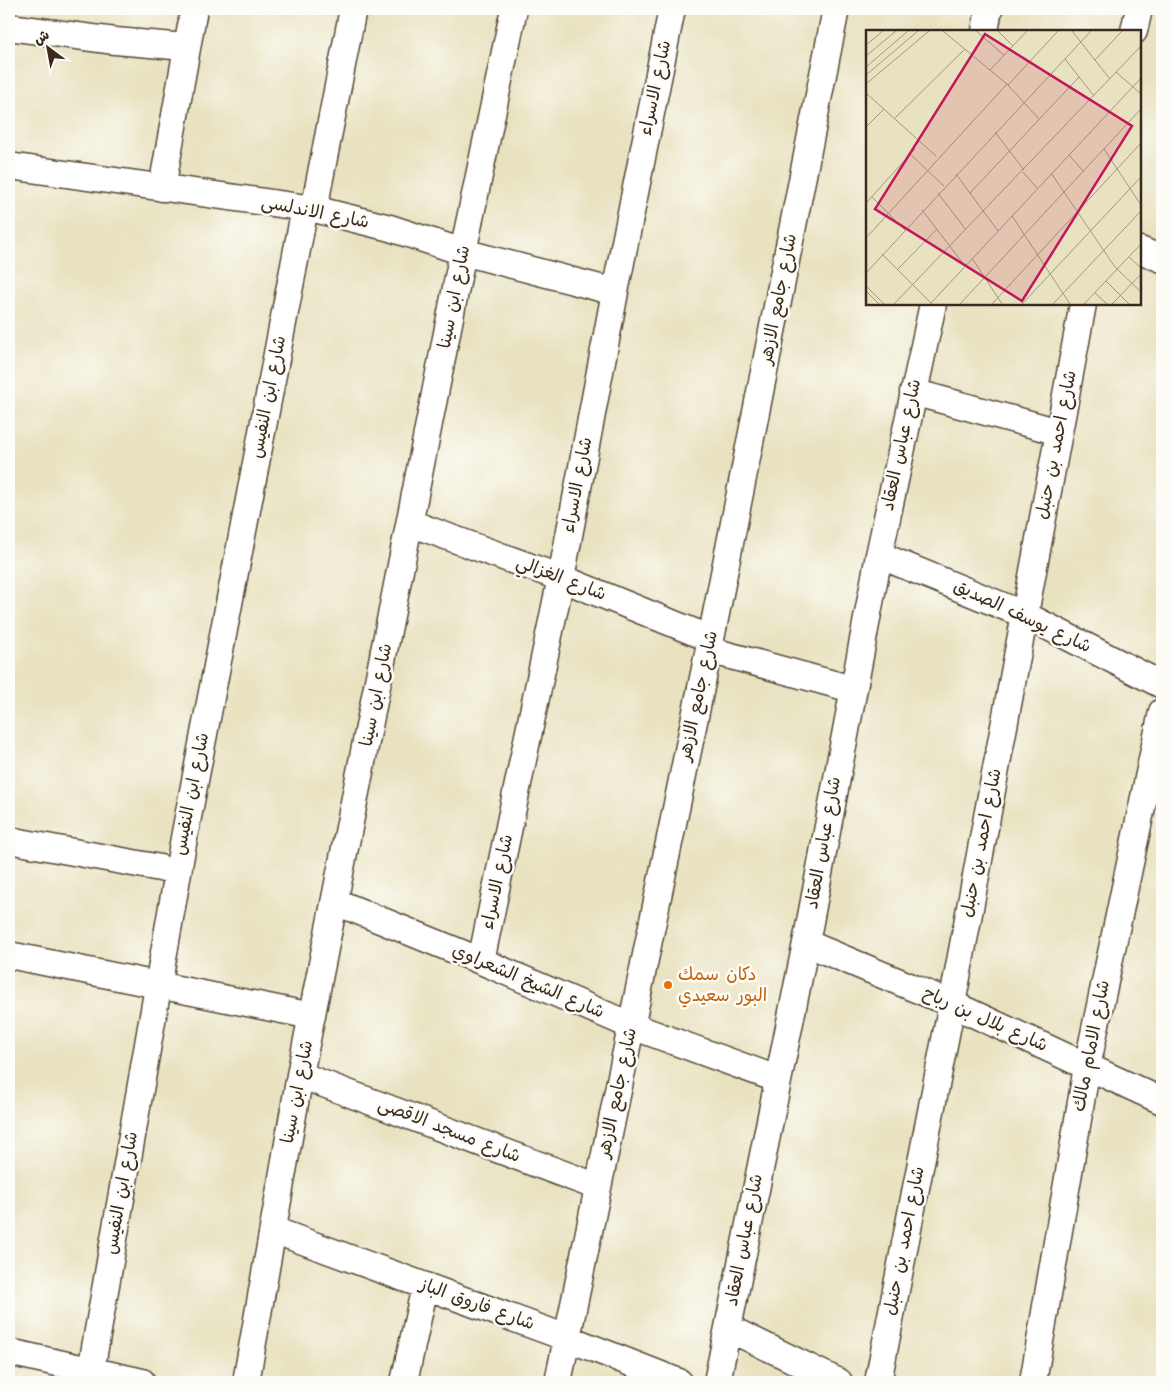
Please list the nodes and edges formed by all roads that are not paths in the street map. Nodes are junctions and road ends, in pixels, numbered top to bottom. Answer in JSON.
{"nodes":[{"id":1,"x":194,"y":9,"type":"edge"},
{"id":2,"x":353,"y":9,"type":"edge"},
{"id":3,"x":514,"y":9,"type":"edge"},
{"id":4,"x":672,"y":9,"type":"edge"},
{"id":5,"x":836,"y":9,"type":"edge"},
{"id":6,"x":989,"y":9,"type":"edge"},
{"id":7,"x":1139,"y":9,"type":"edge"},
{"id":8,"x":9,"y":27,"type":"edge"},
{"id":9,"x":985,"y":30,"type":"edge"},
{"id":10,"x":1134,"y":30,"type":"edge"},
{"id":11,"x":186,"y":47,"type":"junction"},
{"id":12,"x":9,"y":166,"type":"edge"},
{"id":13,"x":162,"y":188,"type":"junction"},
{"id":14,"x":310,"y":209,"type":"junction"},
{"id":15,"x":1141,"y":250,"type":"edge"},
{"id":16,"x":464,"y":252,"type":"junction"},
{"id":17,"x":1162,"y":259,"type":"edge"},
{"id":18,"x":614,"y":292,"type":"junction"},
{"id":19,"x":933,"y":305,"type":"edge"},
{"id":20,"x":1083,"y":305,"type":"edge"},
{"id":21,"x":913,"y":392,"type":"junction"},
{"id":22,"x":1059,"y":432,"type":"junction"},
{"id":23,"x":410,"y":523,"type":"junction"},
{"id":24,"x":879,"y":555,"type":"junction"},
{"id":25,"x":560,"y":578,"type":"junction"},
{"id":26,"x":1025,"y":615,"type":"junction"},
{"id":27,"x":710,"y":644,"type":"junction"},
{"id":28,"x":1162,"y":685,"type":"edge"},
{"id":29,"x":852,"y":689,"type":"junction"},
{"id":30,"x":1162,"y":712,"type":"edge"},
{"id":31,"x":9,"y":840,"type":"edge"},
{"id":32,"x":160,"y":868,"type":"dead end"},
{"id":33,"x":336,"y":902,"type":"junction"},
{"id":34,"x":806,"y":943,"type":"junction"},
{"id":35,"x":9,"y":955,"type":"edge"},
{"id":36,"x":481,"y":961,"type":"junction"},
{"id":37,"x":158,"y":985,"type":"junction"},
{"id":38,"x":952,"y":1004,"type":"junction"},
{"id":39,"x":312,"y":1016,"type":"junction"},
{"id":40,"x":632,"y":1026,"type":"junction"},
{"id":41,"x":1087,"y":1067,"type":"junction"},
{"id":42,"x":300,"y":1075,"type":"junction"},
{"id":43,"x":777,"y":1078,"type":"junction"},
{"id":44,"x":1162,"y":1101,"type":"edge"},
{"id":45,"x":598,"y":1187,"type":"junction"},
{"id":46,"x":273,"y":1230,"type":"junction"},
{"id":47,"x":425,"y":1286,"type":"junction"},
{"id":48,"x":728,"y":1328,"type":"junction"},
{"id":49,"x":568,"y":1338,"type":"junction"},
{"id":50,"x":9,"y":1352,"type":"edge"},
{"id":51,"x":90,"y":1377,"type":"edge"},
{"id":52,"x":142,"y":1382,"type":"edge"},
{"id":53,"x":246,"y":1382,"type":"edge"},
{"id":54,"x":404,"y":1382,"type":"edge"},
{"id":55,"x":558,"y":1382,"type":"edge"},
{"id":56,"x":679,"y":1382,"type":"edge"},
{"id":57,"x":717,"y":1382,"type":"edge"},
{"id":58,"x":840,"y":1382,"type":"edge"},
{"id":59,"x":878,"y":1382,"type":"edge"},
{"id":60,"x":1033,"y":1382,"type":"edge"}],
"edges":[{"from":1,"to":11,"type":"street"},
{"from":2,"to":14,"type":"street","name":"شارع ابن النفيس"},
{"from":3,"to":16,"type":"street","name":"شارع ابن سينا"},
{"from":4,"to":18,"type":"street","name":"شارع الاسراء"},
{"from":5,"to":27,"type":"street","name":"شارع جامع الازهر"},
{"from":6,"to":9,"type":"street"},
{"from":7,"to":10,"type":"street"},
{"from":8,"to":11,"type":"street"},
{"from":11,"to":13,"type":"street"},
{"from":12,"to":13,"type":"street","name":"شارع الاندلسى"},
{"from":13,"to":14,"type":"street","name":"شارع الاندلسى"},
{"from":14,"to":16,"type":"street","name":"شارع الاندلسى"},
{"from":14,"to":37,"type":"street","name":"شارع ابن النفيس"},
{"from":15,"to":17,"type":"street"},
{"from":16,"to":18,"type":"street","name":"شارع الاندلسى"},
{"from":16,"to":23,"type":"street","name":"شارع ابن سينا"},
{"from":18,"to":25,"type":"street","name":"شارع الاسراء"},
{"from":19,"to":21,"type":"street","name":"شارع عباس العقاد"},
{"from":20,"to":22,"type":"street","name":"شارع احمد بن حنبل"},
{"from":21,"to":22,"type":"street"},
{"from":21,"to":24,"type":"street","name":"شارع عباس العقاد"},
{"from":22,"to":26,"type":"street","name":"شارع احمد بن حنبل"},
{"from":23,"to":25,"type":"street","name":"شارع الغزالي"},
{"from":23,"to":33,"type":"street","name":"شارع ابن سينا"},
{"from":24,"to":26,"type":"street","name":"شارع يوسف الصديق"},
{"from":24,"to":29,"type":"street","name":"شارع عباس العقاد"},
{"from":25,"to":27,"type":"street","name":"شارع الغزالي"},
{"from":25,"to":36,"type":"street","name":"شارع الاسراء"},
{"from":26,"to":28,"type":"street","name":"شارع يوسف الصديق"},
{"from":26,"to":38,"type":"street","name":"شارع احمد بن حنبل"},
{"from":27,"to":29,"type":"street","name":"شارع الغزالي"},
{"from":27,"to":40,"type":"street","name":"شارع جامع الازهر"},
{"from":29,"to":34,"type":"street","name":"شارع عباس العقاد"},
{"from":30,"to":41,"type":"street","name":"شارع الامام مالك"},
{"from":31,"to":32,"type":"street"},
{"from":33,"to":36,"type":"street","name":"شارع الشيخ الشعراوي"},
{"from":33,"to":39,"type":"street","name":"شارع ابن سينا"},
{"from":34,"to":38,"type":"street","name":"شارع بلال بن رباح"},
{"from":34,"to":43,"type":"street","name":"شارع عباس العقاد"},
{"from":35,"to":37,"type":"street"},
{"from":36,"to":40,"type":"street","name":"شارع الشيخ الشعراوي"},
{"from":37,"to":39,"type":"street"},
{"from":37,"to":51,"type":"street","name":"شارع ابن النفيس"},
{"from":38,"to":41,"type":"street","name":"شارع بلال بن رباح"},
{"from":38,"to":59,"type":"street","name":"شارع احمد بن حنبل"},
{"from":39,"to":42,"type":"street","name":"شارع ابن سينا"},
{"from":40,"to":43,"type":"street","name":"شارع الشيخ الشعراوي"},
{"from":40,"to":45,"type":"street","name":"شارع جامع الازهر"},
{"from":41,"to":44,"type":"street","name":"شارع بلال بن رباح"},
{"from":41,"to":60,"type":"street","name":"شارع الامام مالك"},
{"from":42,"to":45,"type":"street","name":"شارع مسجد الاقصى"},
{"from":42,"to":46,"type":"street","name":"شارع ابن سينا"},
{"from":43,"to":48,"type":"street","name":"شارع عباس العقاد"},
{"from":45,"to":49,"type":"street","name":"شارع جامع الازهر"},
{"from":46,"to":47,"type":"street","name":"شارع فاروق الباز"},
{"from":46,"to":53,"type":"street","name":"شارع ابن سينا"},
{"from":47,"to":49,"type":"street","name":"شارع فاروق الباز"},
{"from":47,"to":54,"type":"street"},
{"from":48,"to":57,"type":"street","name":"شارع عباس العقاد"},
{"from":48,"to":58,"type":"street"},
{"from":49,"to":55,"type":"street","name":"شارع جامع الازهر"},
{"from":49,"to":56,"type":"street","name":"شارع فاروق الباز"},
{"from":50,"to":51,"type":"street"},
{"from":51,"to":52,"type":"street"}]}
